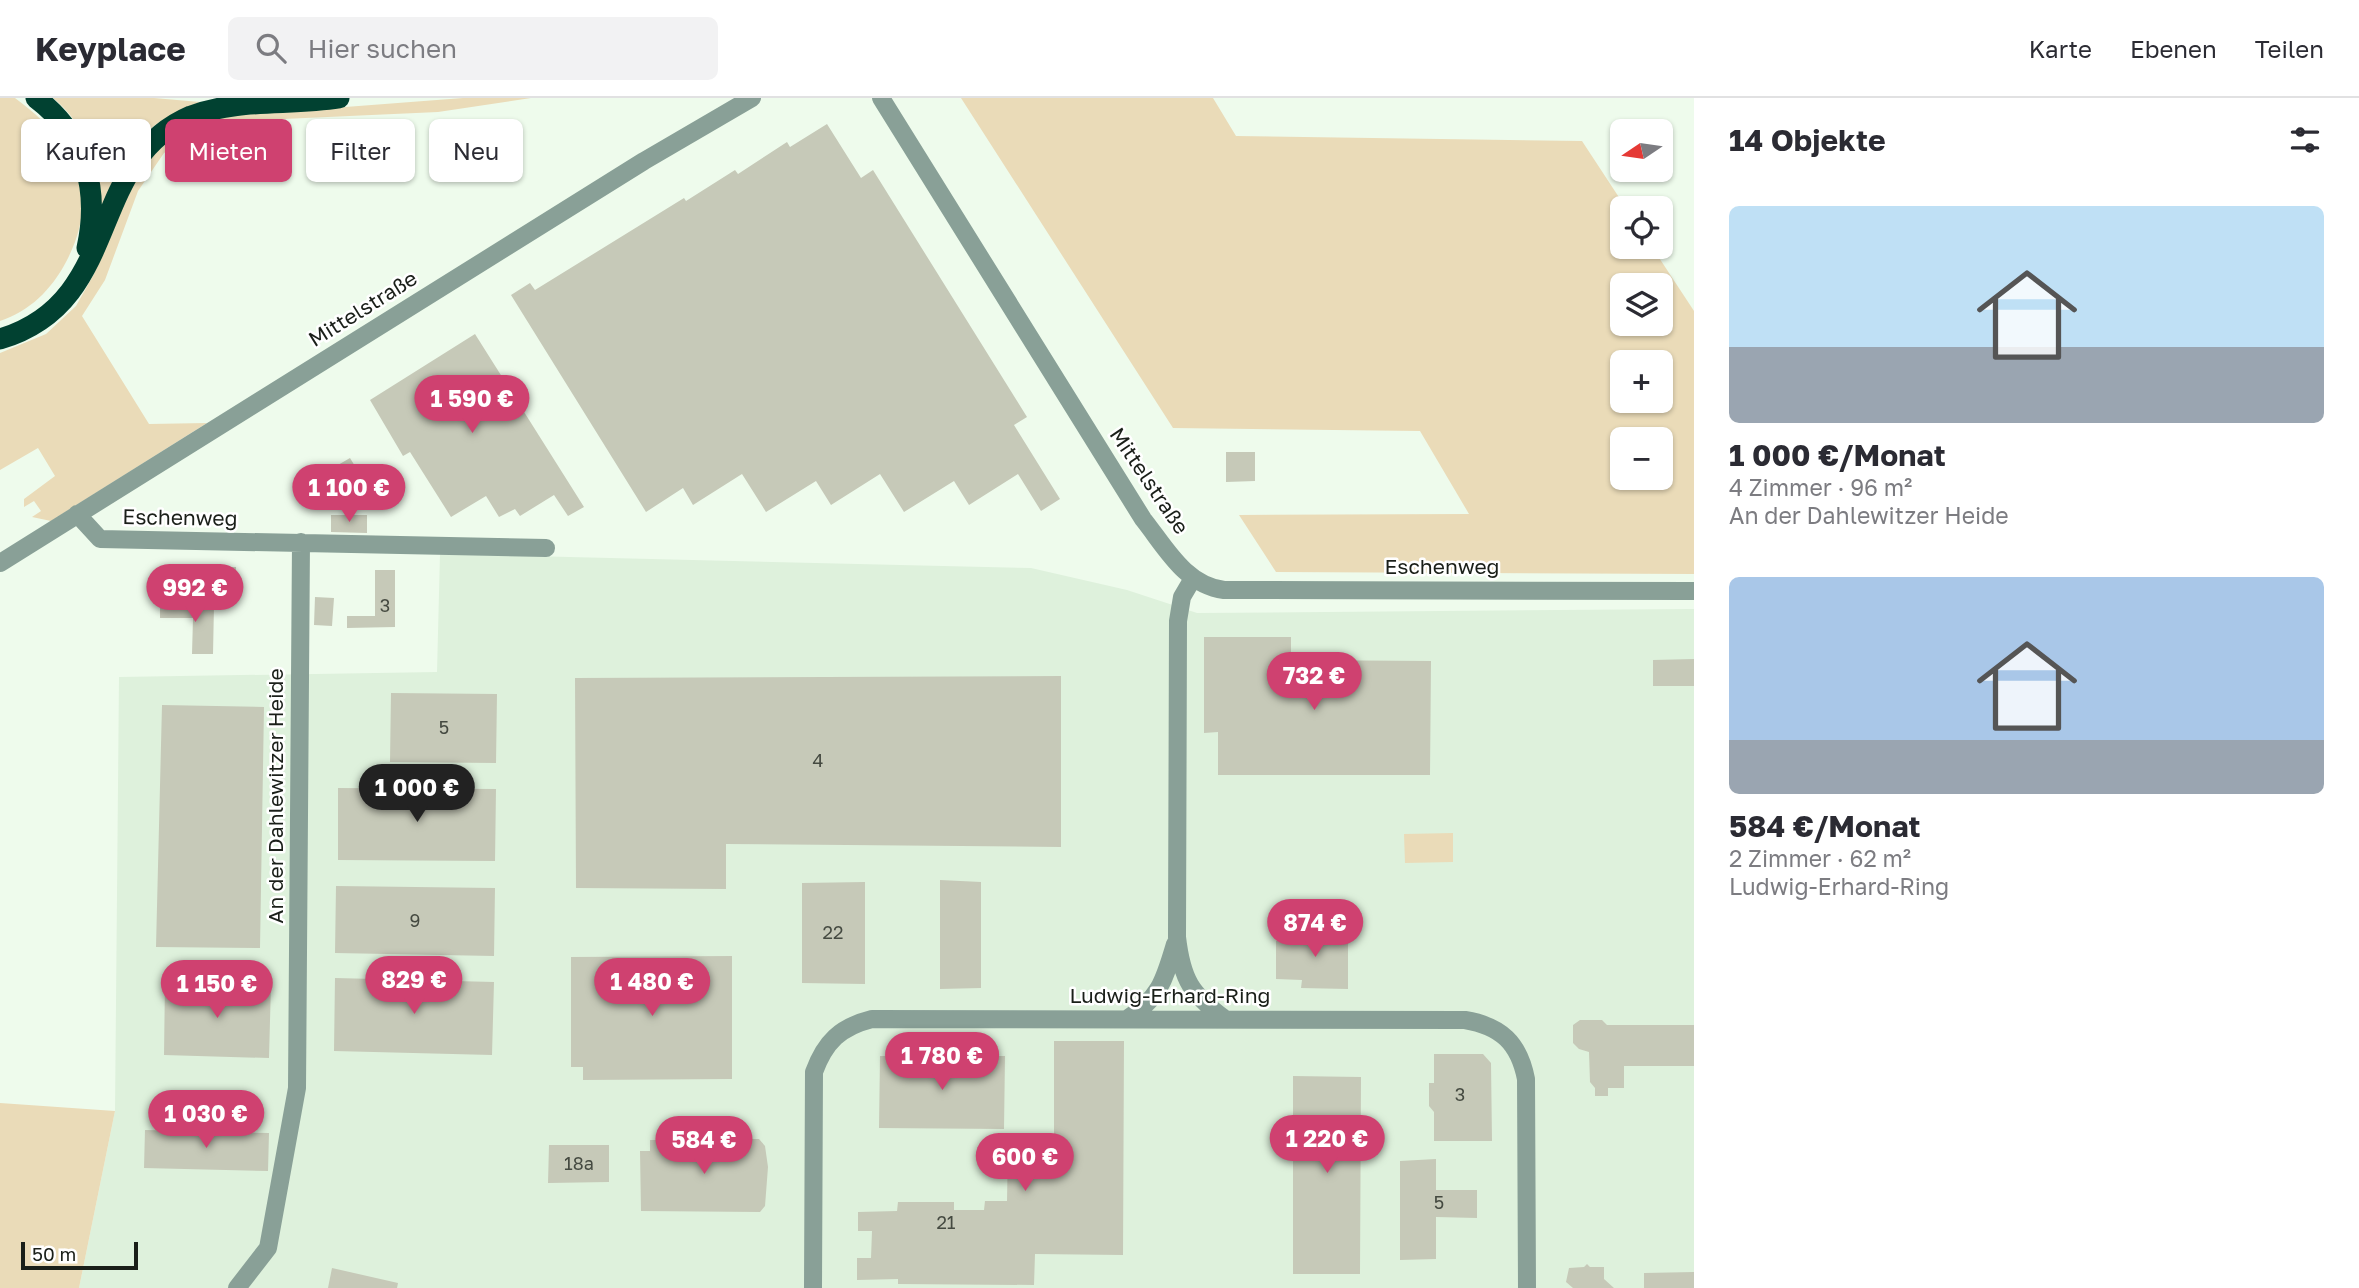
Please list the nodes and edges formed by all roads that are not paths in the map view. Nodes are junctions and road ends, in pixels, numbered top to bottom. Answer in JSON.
{"nodes":[{"id":1,"x":36,"y":98,"type":"edge"},
{"id":2,"x":339,"y":98,"type":"edge"},
{"id":3,"x":752,"y":98,"type":"edge"},
{"id":4,"x":881,"y":98,"type":"edge"},
{"id":5,"x":54,"y":309,"type":"junction"},
{"id":6,"x":0,"y":339,"type":"edge"},
{"id":7,"x":77,"y":514,"type":"junction"},
{"id":8,"x":301,"y":542,"type":"junction"},
{"id":9,"x":546,"y":548,"type":"dead end"},
{"id":10,"x":0,"y":563,"type":"edge"},
{"id":11,"x":1192,"y":580,"type":"junction"},
{"id":12,"x":1694,"y":591,"type":"edge"},
{"id":13,"x":1177,"y":937,"type":"junction"},
{"id":14,"x":1127,"y":1019,"type":"junction"},
{"id":15,"x":1225,"y":1019,"type":"junction"},
{"id":16,"x":237,"y":1288,"type":"edge"},
{"id":17,"x":813,"y":1288,"type":"edge"},
{"id":18,"x":1527,"y":1288,"type":"edge"}],
"edges":[{"from":1,"to":5,"type":"highway"},
{"from":2,"to":5,"type":"highway"},
{"from":3,"to":7,"type":"street","name":"Mittelstraße"},
{"from":4,"to":11,"type":"street","name":"Mittelstraße"},
{"from":5,"to":6,"type":"highway"},
{"from":7,"to":8,"type":"street","name":"Eschenweg"},
{"from":7,"to":10,"type":"street","name":"Mittelstraße"},
{"from":8,"to":9,"type":"street","name":"Eschenweg"},
{"from":8,"to":16,"type":"street","name":"An der Dahlewitzer Heide"},
{"from":11,"to":12,"type":"street","name":"Eschenweg"},
{"from":11,"to":13,"type":"street"},
{"from":13,"to":14,"type":"street"},
{"from":13,"to":15,"type":"street"},
{"from":14,"to":15,"type":"street","name":"Ludwig-Erhard-Ring"},
{"from":14,"to":17,"type":"street","name":"Ludwig-Erhard-Ring"},
{"from":15,"to":18,"type":"street","name":"Ludwig-Erhard-Ring"}]}
